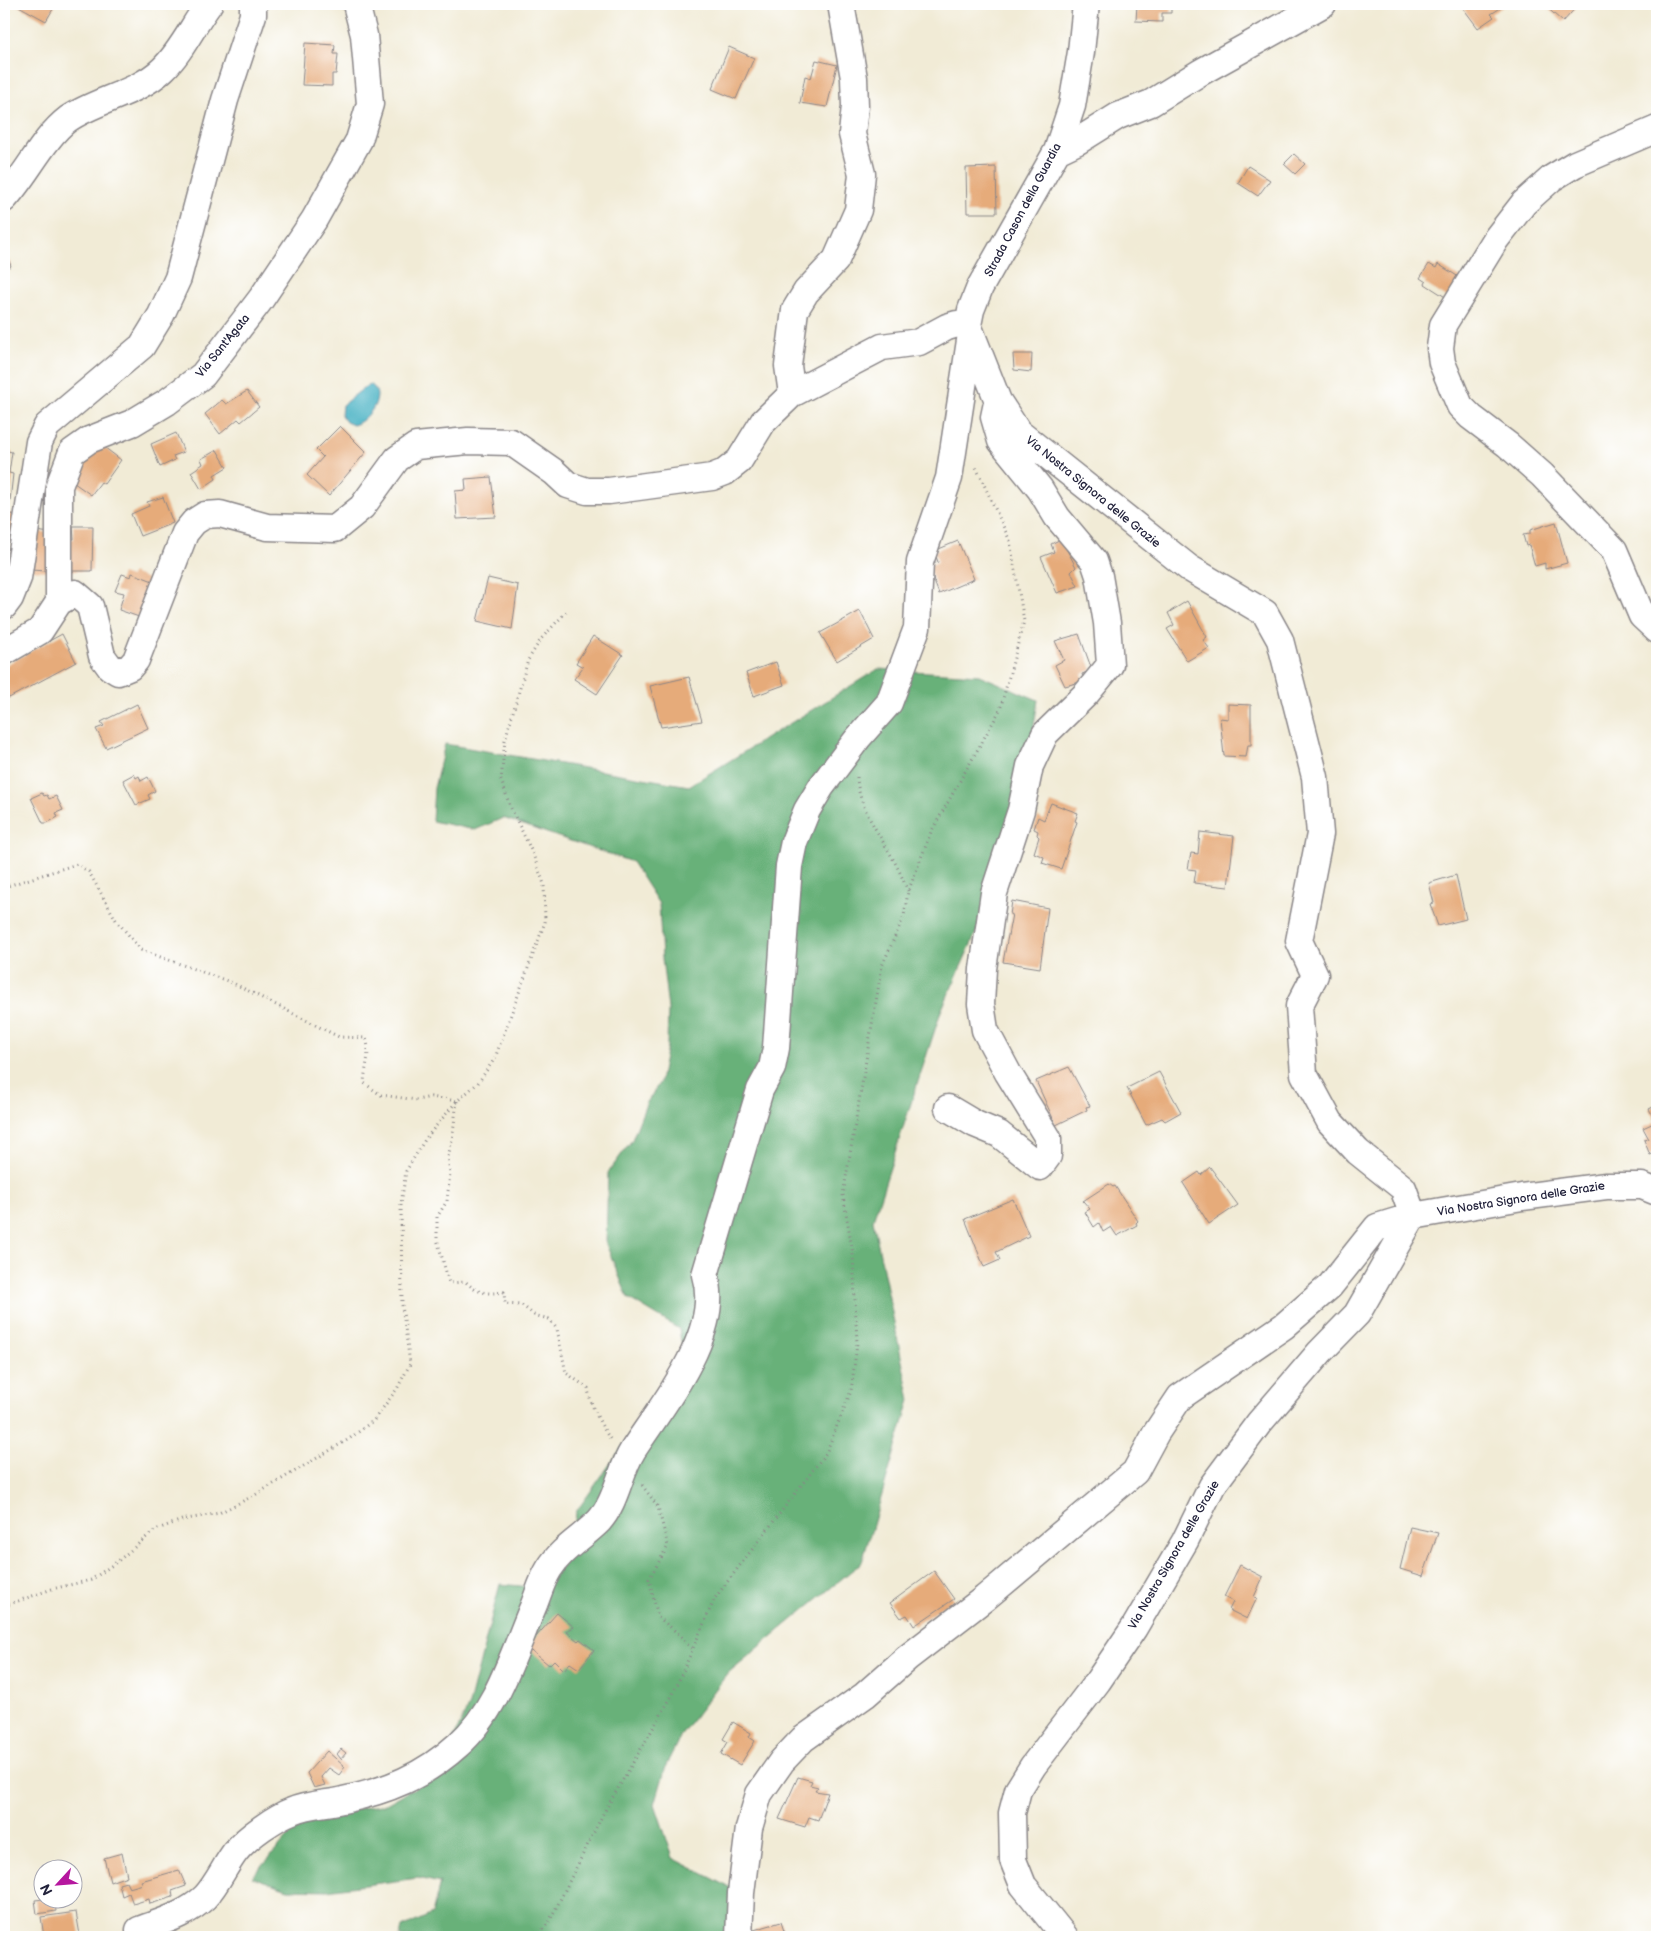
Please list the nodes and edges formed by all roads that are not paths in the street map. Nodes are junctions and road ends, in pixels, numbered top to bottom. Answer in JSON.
{"nodes":[{"id":1,"x":209,"y":4,"type":"edge"},
{"id":2,"x":253,"y":4,"type":"edge"},
{"id":3,"x":841,"y":4,"type":"edge"},
{"id":4,"x":1086,"y":4,"type":"edge"},
{"id":5,"x":1323,"y":4,"type":"edge"},
{"id":6,"x":360,"y":5,"type":"edge"},
{"id":7,"x":1657,"y":129,"type":"edge"},
{"id":8,"x":1057,"y":151,"type":"junction"},
{"id":9,"x":4,"y":199,"type":"edge"},
{"id":10,"x":970,"y":329,"type":"junction"},
{"id":11,"x":792,"y":394,"type":"junction"},
{"id":12,"x":998,"y":401,"type":"junction"},
{"id":13,"x":59,"y":602,"type":"junction"},
{"id":14,"x":4,"y":606,"type":"edge"},
{"id":15,"x":1657,"y":630,"type":"edge"},
{"id":16,"x":4,"y":652,"type":"edge"},
{"id":17,"x":948,"y":1108,"type":"dead end"},
{"id":18,"x":1657,"y":1192,"type":"edge"},
{"id":19,"x":1413,"y":1216,"type":"junction"},
{"id":20,"x":139,"y":1930,"type":"dead end"},
{"id":21,"x":739,"y":1937,"type":"edge"},
{"id":22,"x":1065,"y":1937,"type":"edge"}],
"edges":[{"from":1,"to":9,"type":"street"},
{"from":2,"to":14,"type":"street"},
{"from":3,"to":11,"type":"street"},
{"from":4,"to":8,"type":"street","name":"Strada Cason della Guardia"},
{"from":5,"to":8,"type":"street"},
{"from":6,"to":13,"type":"street","name":"Via Sant'Agata"},
{"from":7,"to":15,"type":"street"},
{"from":8,"to":10,"type":"street","name":"Strada Cason della Guardia"},
{"from":10,"to":11,"type":"street"},
{"from":10,"to":12,"type":"street","name":"Via Nostra Signora delle Grazie"},
{"from":10,"to":20,"type":"street","name":"Strada Cason della Guardia"},
{"from":11,"to":13,"type":"street"},
{"from":12,"to":17,"type":"street"},
{"from":12,"to":19,"type":"street","name":"Via Nostra Signora delle Grazie"},
{"from":13,"to":16,"type":"street"},
{"from":18,"to":19,"type":"street","name":"Via Nostra Signora delle Grazie"},
{"from":19,"to":21,"type":"street"},
{"from":19,"to":22,"type":"street","name":"Via Nostra Signora delle Grazie"}]}
